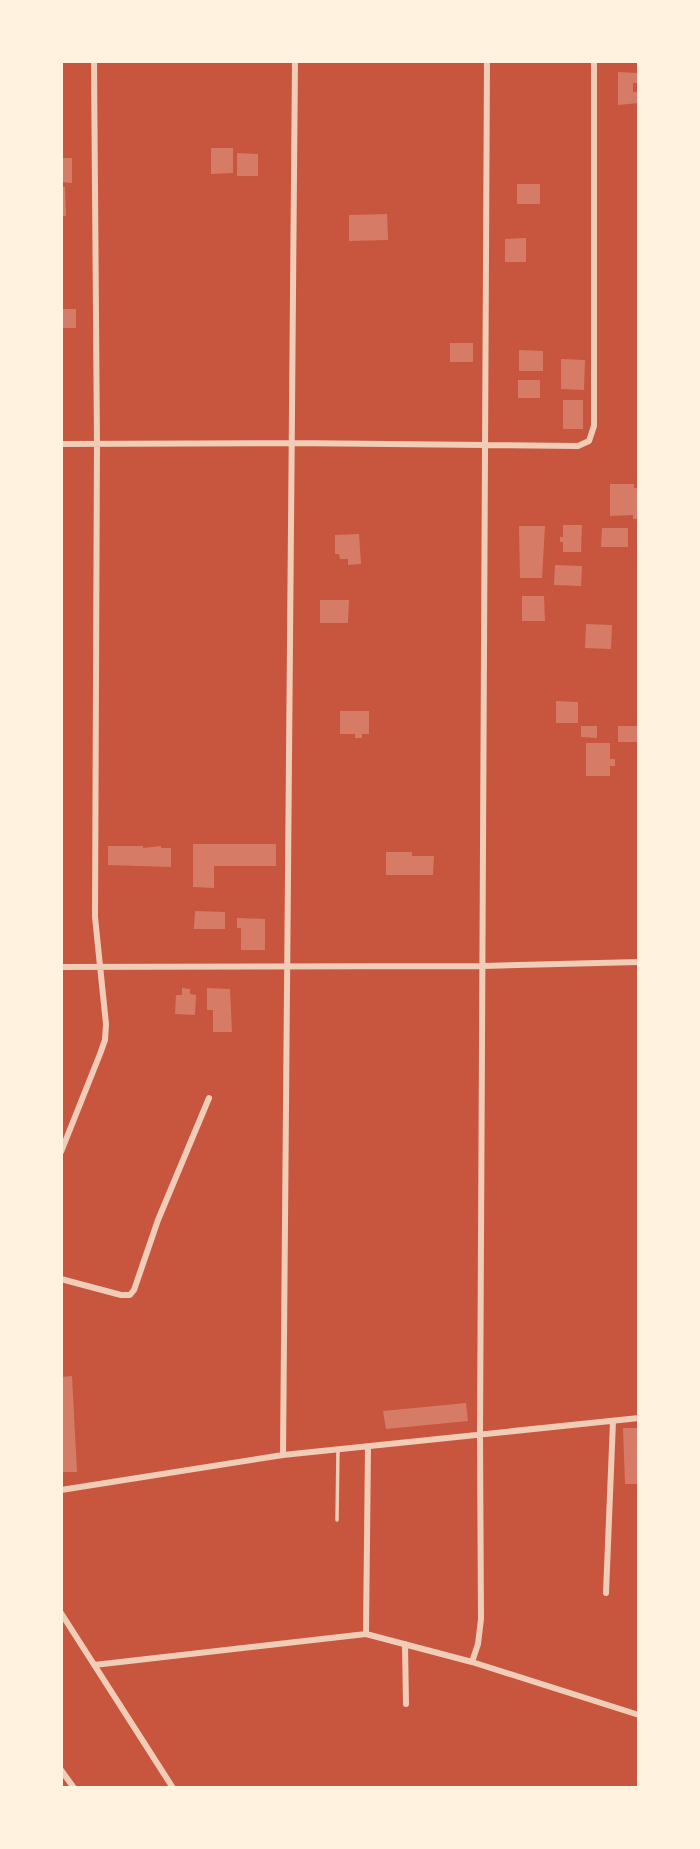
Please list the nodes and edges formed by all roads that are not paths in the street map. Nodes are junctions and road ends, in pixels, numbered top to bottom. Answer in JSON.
{"nodes":[{"id":1,"x":94,"y":61,"type":"edge"},
{"id":2,"x":295,"y":61,"type":"edge"},
{"id":3,"x":487,"y":61,"type":"edge"},
{"id":4,"x":594,"y":61,"type":"edge"},
{"id":5,"x":291,"y":443,"type":"junction"},
{"id":6,"x":61,"y":444,"type":"edge"},
{"id":7,"x":97,"y":444,"type":"junction"},
{"id":8,"x":485,"y":444,"type":"junction"},
{"id":9,"x":639,"y":962,"type":"edge"},
{"id":10,"x":287,"y":965,"type":"junction"},
{"id":11,"x":483,"y":966,"type":"junction"},
{"id":12,"x":61,"y":967,"type":"edge"},
{"id":13,"x":100,"y":968,"type":"junction"},
{"id":14,"x":209,"y":1098,"type":"dead end"},
{"id":15,"x":61,"y":1152,"type":"edge"},
{"id":16,"x":61,"y":1279,"type":"edge"},
{"id":17,"x":639,"y":1418,"type":"edge"},
{"id":18,"x":613,"y":1421,"type":"junction"},
{"id":19,"x":480,"y":1436,"type":"junction"},
{"id":20,"x":368,"y":1447,"type":"junction"},
{"id":21,"x":338,"y":1449,"type":"junction"},
{"id":22,"x":283,"y":1455,"type":"junction"},
{"id":23,"x":61,"y":1490,"type":"edge"},
{"id":24,"x":337,"y":1520,"type":"dead end"},
{"id":25,"x":606,"y":1593,"type":"dead end"},
{"id":26,"x":61,"y":1613,"type":"edge"},
{"id":27,"x":366,"y":1634,"type":"junction"},
{"id":28,"x":405,"y":1644,"type":"junction"},
{"id":29,"x":472,"y":1662,"type":"junction"},
{"id":30,"x":94,"y":1665,"type":"junction"},
{"id":31,"x":406,"y":1704,"type":"dead end"},
{"id":32,"x":639,"y":1715,"type":"edge"},
{"id":33,"x":61,"y":1770,"type":"edge"},
{"id":34,"x":74,"y":1788,"type":"edge"},
{"id":35,"x":173,"y":1788,"type":"edge"}],
"edges":[{"from":1,"to":7,"type":"street"},
{"from":2,"to":5,"type":"street"},
{"from":3,"to":8,"type":"street"},
{"from":4,"to":8,"type":"street"},
{"from":5,"to":7,"type":"street"},
{"from":5,"to":8,"type":"street"},
{"from":5,"to":10,"type":"street"},
{"from":6,"to":7,"type":"street"},
{"from":7,"to":13,"type":"street"},
{"from":8,"to":11,"type":"street"},
{"from":9,"to":11,"type":"street"},
{"from":10,"to":11,"type":"street"},
{"from":10,"to":13,"type":"street"},
{"from":10,"to":22,"type":"street"},
{"from":11,"to":19,"type":"street"},
{"from":12,"to":13,"type":"street"},
{"from":13,"to":15,"type":"street"},
{"from":14,"to":16,"type":"street"},
{"from":17,"to":18,"type":"street"},
{"from":18,"to":19,"type":"street"},
{"from":18,"to":25,"type":"street"},
{"from":19,"to":20,"type":"street"},
{"from":19,"to":29,"type":"street"},
{"from":20,"to":21,"type":"street"},
{"from":20,"to":27,"type":"street"},
{"from":21,"to":22,"type":"street"},
{"from":21,"to":24,"type":"lane"},
{"from":22,"to":23,"type":"street"},
{"from":26,"to":30,"type":"street"},
{"from":27,"to":28,"type":"street"},
{"from":27,"to":30,"type":"street"},
{"from":28,"to":29,"type":"street"},
{"from":28,"to":31,"type":"street"},
{"from":29,"to":32,"type":"street"},
{"from":30,"to":35,"type":"street"},
{"from":33,"to":34,"type":"street"}]}
